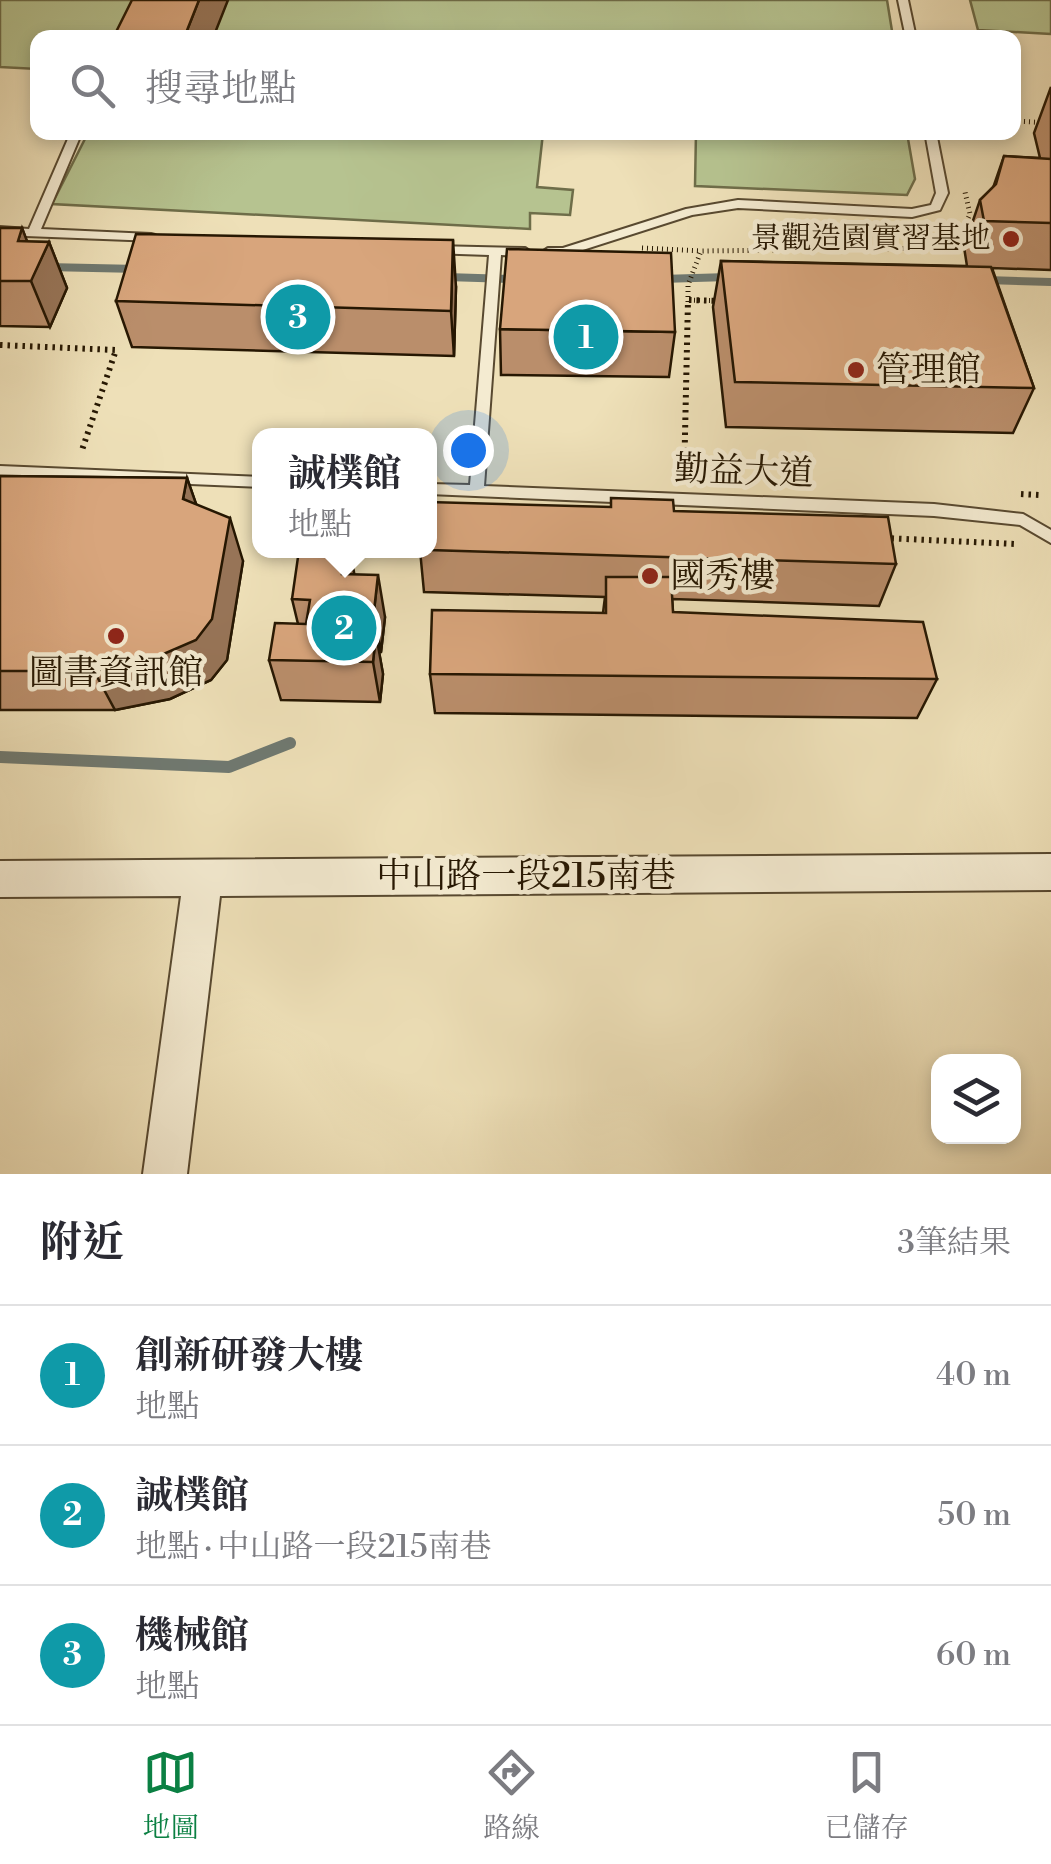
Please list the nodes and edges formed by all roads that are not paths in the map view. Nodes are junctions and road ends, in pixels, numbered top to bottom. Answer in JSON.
{"nodes":[{"id":1,"x":903,"y":0,"type":"edge"},
{"id":2,"x":910,"y":30,"type":"edge"},
{"id":3,"x":74,"y":140,"type":"edge"},
{"id":4,"x":932,"y":140,"type":"edge"},
{"id":5,"x":0,"y":231,"type":"edge"},
{"id":6,"x":33,"y":233,"type":"junction"},
{"id":7,"x":172,"y":239,"type":"edge"},
{"id":8,"x":411,"y":249,"type":"edge"},
{"id":9,"x":495,"y":252,"type":"junction"},
{"id":10,"x":0,"y":471,"type":"edge"},
{"id":11,"x":252,"y":482,"type":"edge"},
{"id":12,"x":437,"y":489,"type":"edge"},
{"id":13,"x":477,"y":491,"type":"junction"},
{"id":14,"x":1051,"y":537,"type":"edge"},
{"id":15,"x":1051,"y":872,"type":"edge"},
{"id":16,"x":203,"y":876,"type":"junction"},
{"id":17,"x":0,"y":879,"type":"edge"},
{"id":18,"x":165,"y":1174,"type":"edge"}],
"edges":[{"from":1,"to":2,"type":"lane"},
{"from":3,"to":6,"type":"lane"},
{"from":4,"to":9,"type":"lane"},
{"from":5,"to":6,"type":"lane"},
{"from":6,"to":7,"type":"lane"},
{"from":8,"to":9,"type":"lane"},
{"from":9,"to":13,"type":"lane"},
{"from":10,"to":11,"type":"lane"},
{"from":12,"to":13,"type":"lane","name":"勤益大道"},
{"from":13,"to":14,"type":"lane","name":"勤益大道"},
{"from":15,"to":16,"type":"street","name":"中山路一段215南巷"},
{"from":16,"to":17,"type":"street","name":"中山路一段215南巷"},
{"from":16,"to":18,"type":"street"}]}
